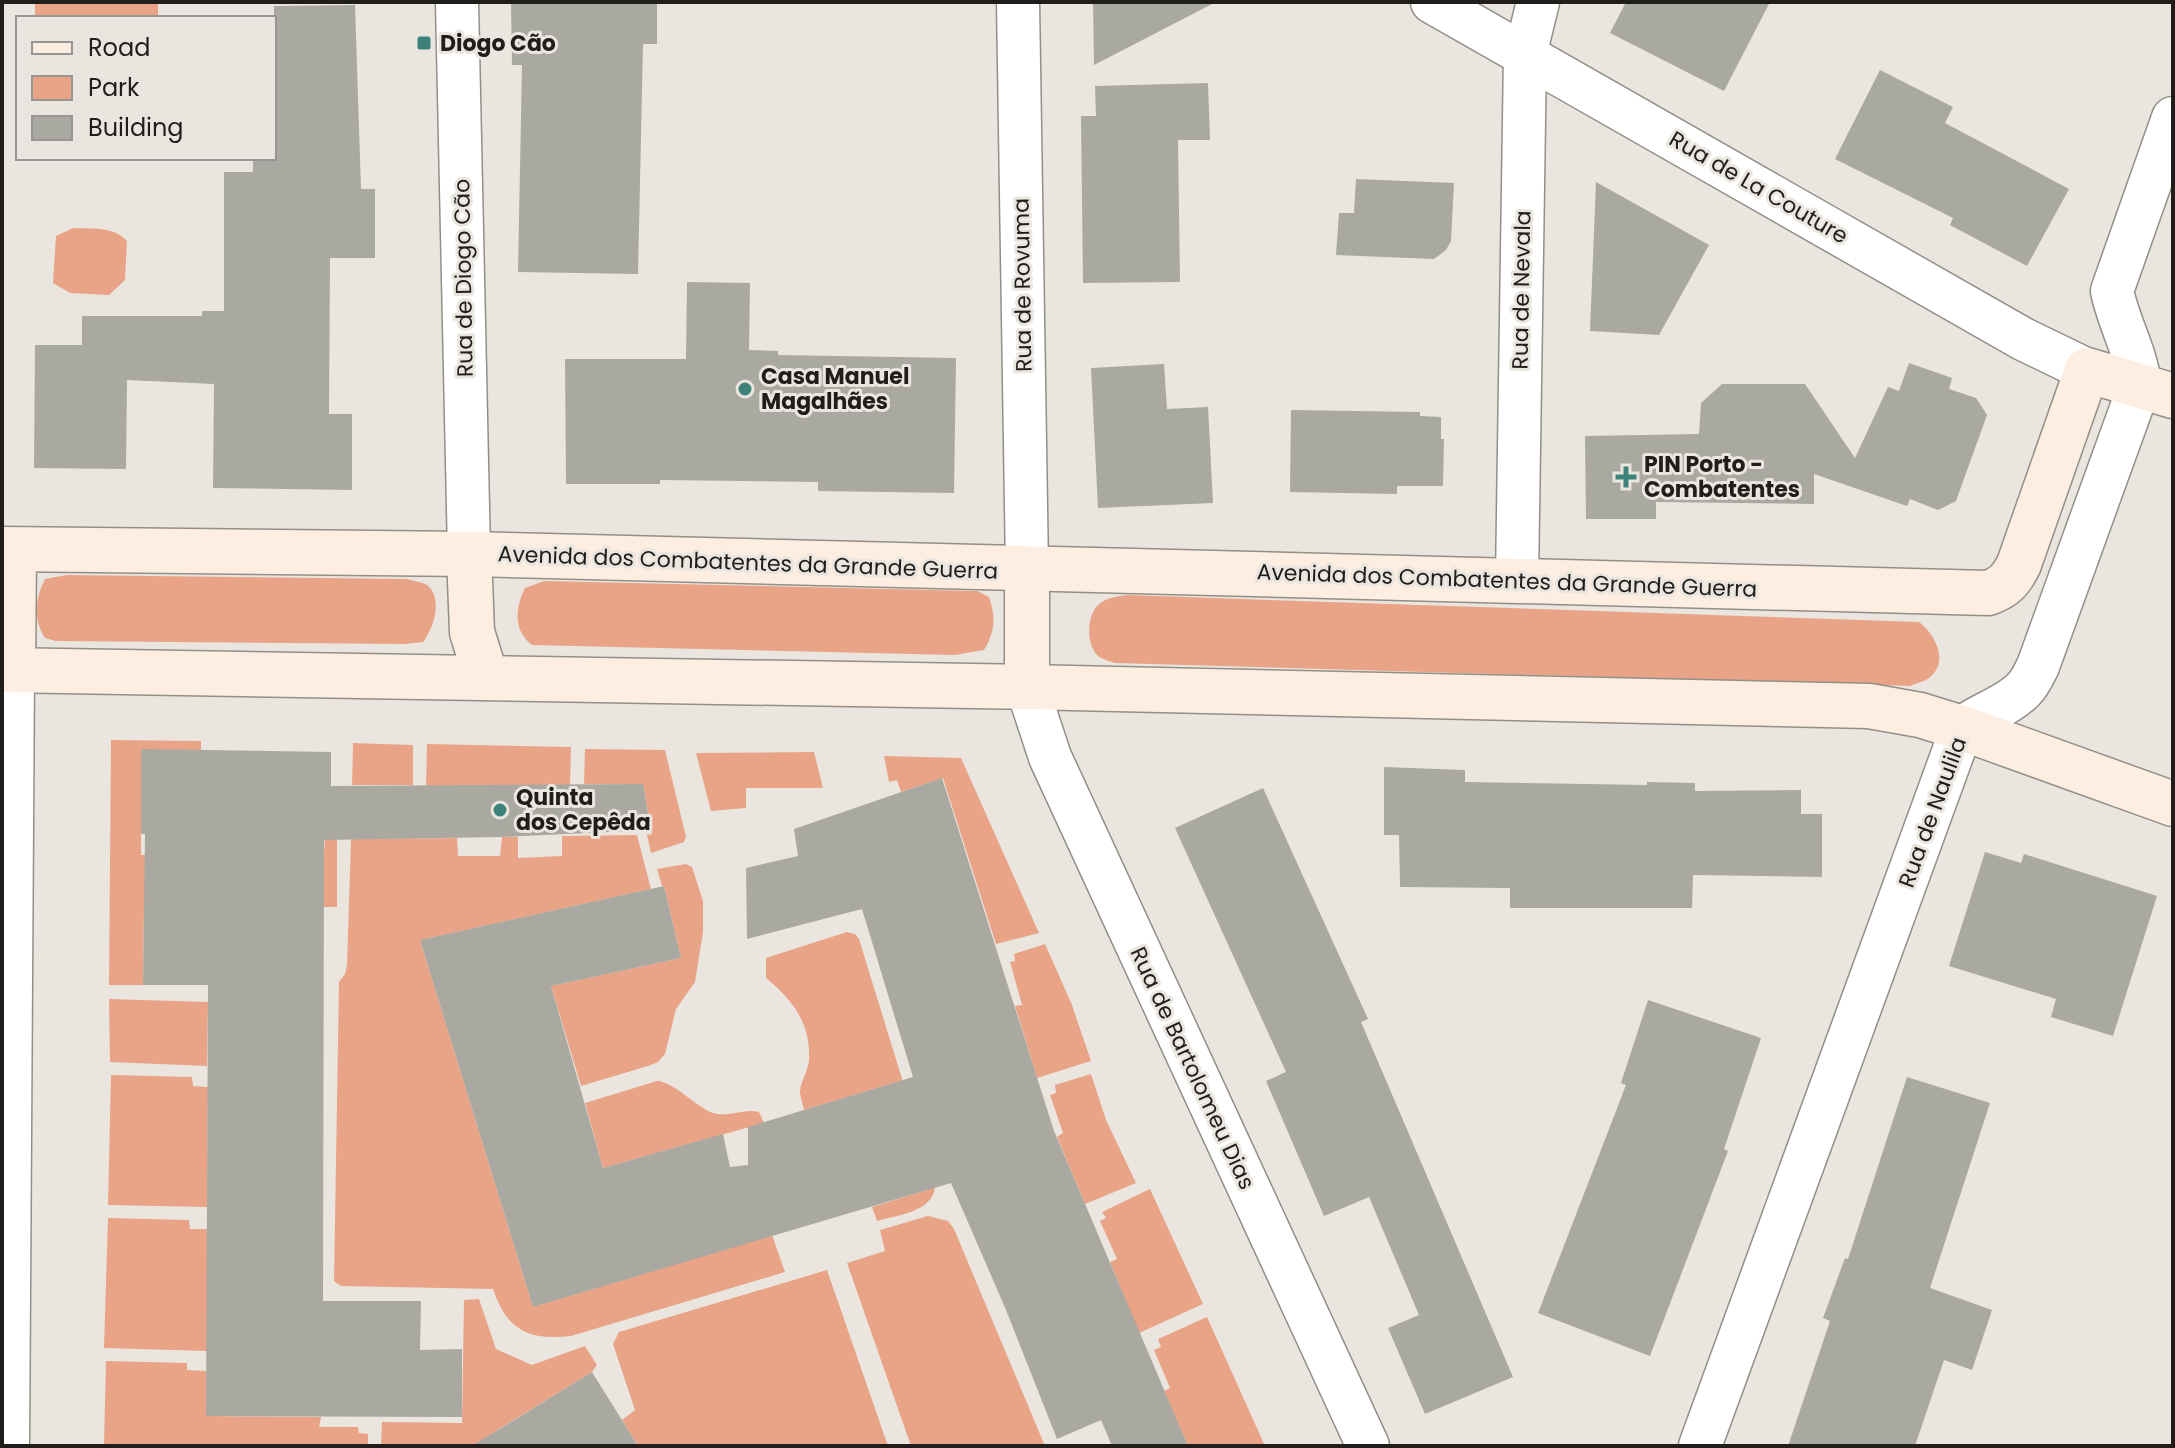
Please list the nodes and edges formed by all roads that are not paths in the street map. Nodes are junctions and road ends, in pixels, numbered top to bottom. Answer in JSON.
{"nodes":[{"id":1,"x":457,"y":2,"type":"edge"},
{"id":2,"x":1018,"y":2,"type":"edge"},
{"id":3,"x":1432,"y":2,"type":"edge"},
{"id":4,"x":1538,"y":2,"type":"edge"},
{"id":5,"x":1525,"y":55,"type":"junction"},
{"id":6,"x":2173,"y":118,"type":"edge"},
{"id":7,"x":2087,"y":370,"type":"junction"},
{"id":8,"x":2156,"y":390,"type":"edge"},
{"id":9,"x":8,"y":550,"type":"edge"},
{"id":10,"x":469,"y":554,"type":"junction"},
{"id":11,"x":1027,"y":569,"type":"junction"},
{"id":12,"x":1517,"y":579,"type":"junction"},
{"id":13,"x":7,"y":670,"type":"edge"},
{"id":14,"x":486,"y":677,"type":"junction"},
{"id":15,"x":1027,"y":687,"type":"junction"},
{"id":16,"x":1962,"y":728,"type":"junction"},
{"id":17,"x":2173,"y":804,"type":"edge"},
{"id":18,"x":8,"y":1446,"type":"edge"},
{"id":19,"x":1368,"y":1446,"type":"edge"},
{"id":20,"x":1700,"y":1446,"type":"edge"}],
"edges":[{"from":1,"to":10,"type":"street","name":"Rua de Diogo Cão"},
{"from":2,"to":11,"type":"street","name":"Rua de Rovuma"},
{"from":3,"to":5,"type":"street","name":"Rua de La Couture"},
{"from":4,"to":5,"type":"street","name":"Rua de Nevala"},
{"from":5,"to":7,"type":"street","name":"Rua de La Couture"},
{"from":5,"to":12,"type":"street","name":"Rua de Nevala"},
{"from":6,"to":8,"type":"street"},
{"from":7,"to":8,"type":"main road"},
{"from":7,"to":12,"type":"main road","name":"Avenida dos Combatentes da Grande Guerra"},
{"from":8,"to":16,"type":"street","name":"Rua de Naulila"},
{"from":9,"to":10,"type":"main road","name":"Avenida dos Combatentes da Grande Guerra"},
{"from":9,"to":13,"type":"main road","name":"Avenida dos Combatentes da Grande Guerra"},
{"from":10,"to":11,"type":"main road","name":"Avenida dos Combatentes da Grande Guerra"},
{"from":10,"to":14,"type":"main road","name":"Avenida dos Combatentes da Grande Guerra"},
{"from":11,"to":12,"type":"main road","name":"Avenida dos Combatentes da Grande Guerra"},
{"from":11,"to":15,"type":"main road","name":"Avenida dos Combatentes da Grande Guerra"},
{"from":13,"to":14,"type":"main road"},
{"from":13,"to":18,"type":"street"},
{"from":14,"to":15,"type":"main road"},
{"from":15,"to":16,"type":"main road"},
{"from":15,"to":19,"type":"street","name":"Rua de Bartolomeu Dias"},
{"from":16,"to":17,"type":"main road"},
{"from":16,"to":20,"type":"street","name":"Rua de Naulila"}]}
